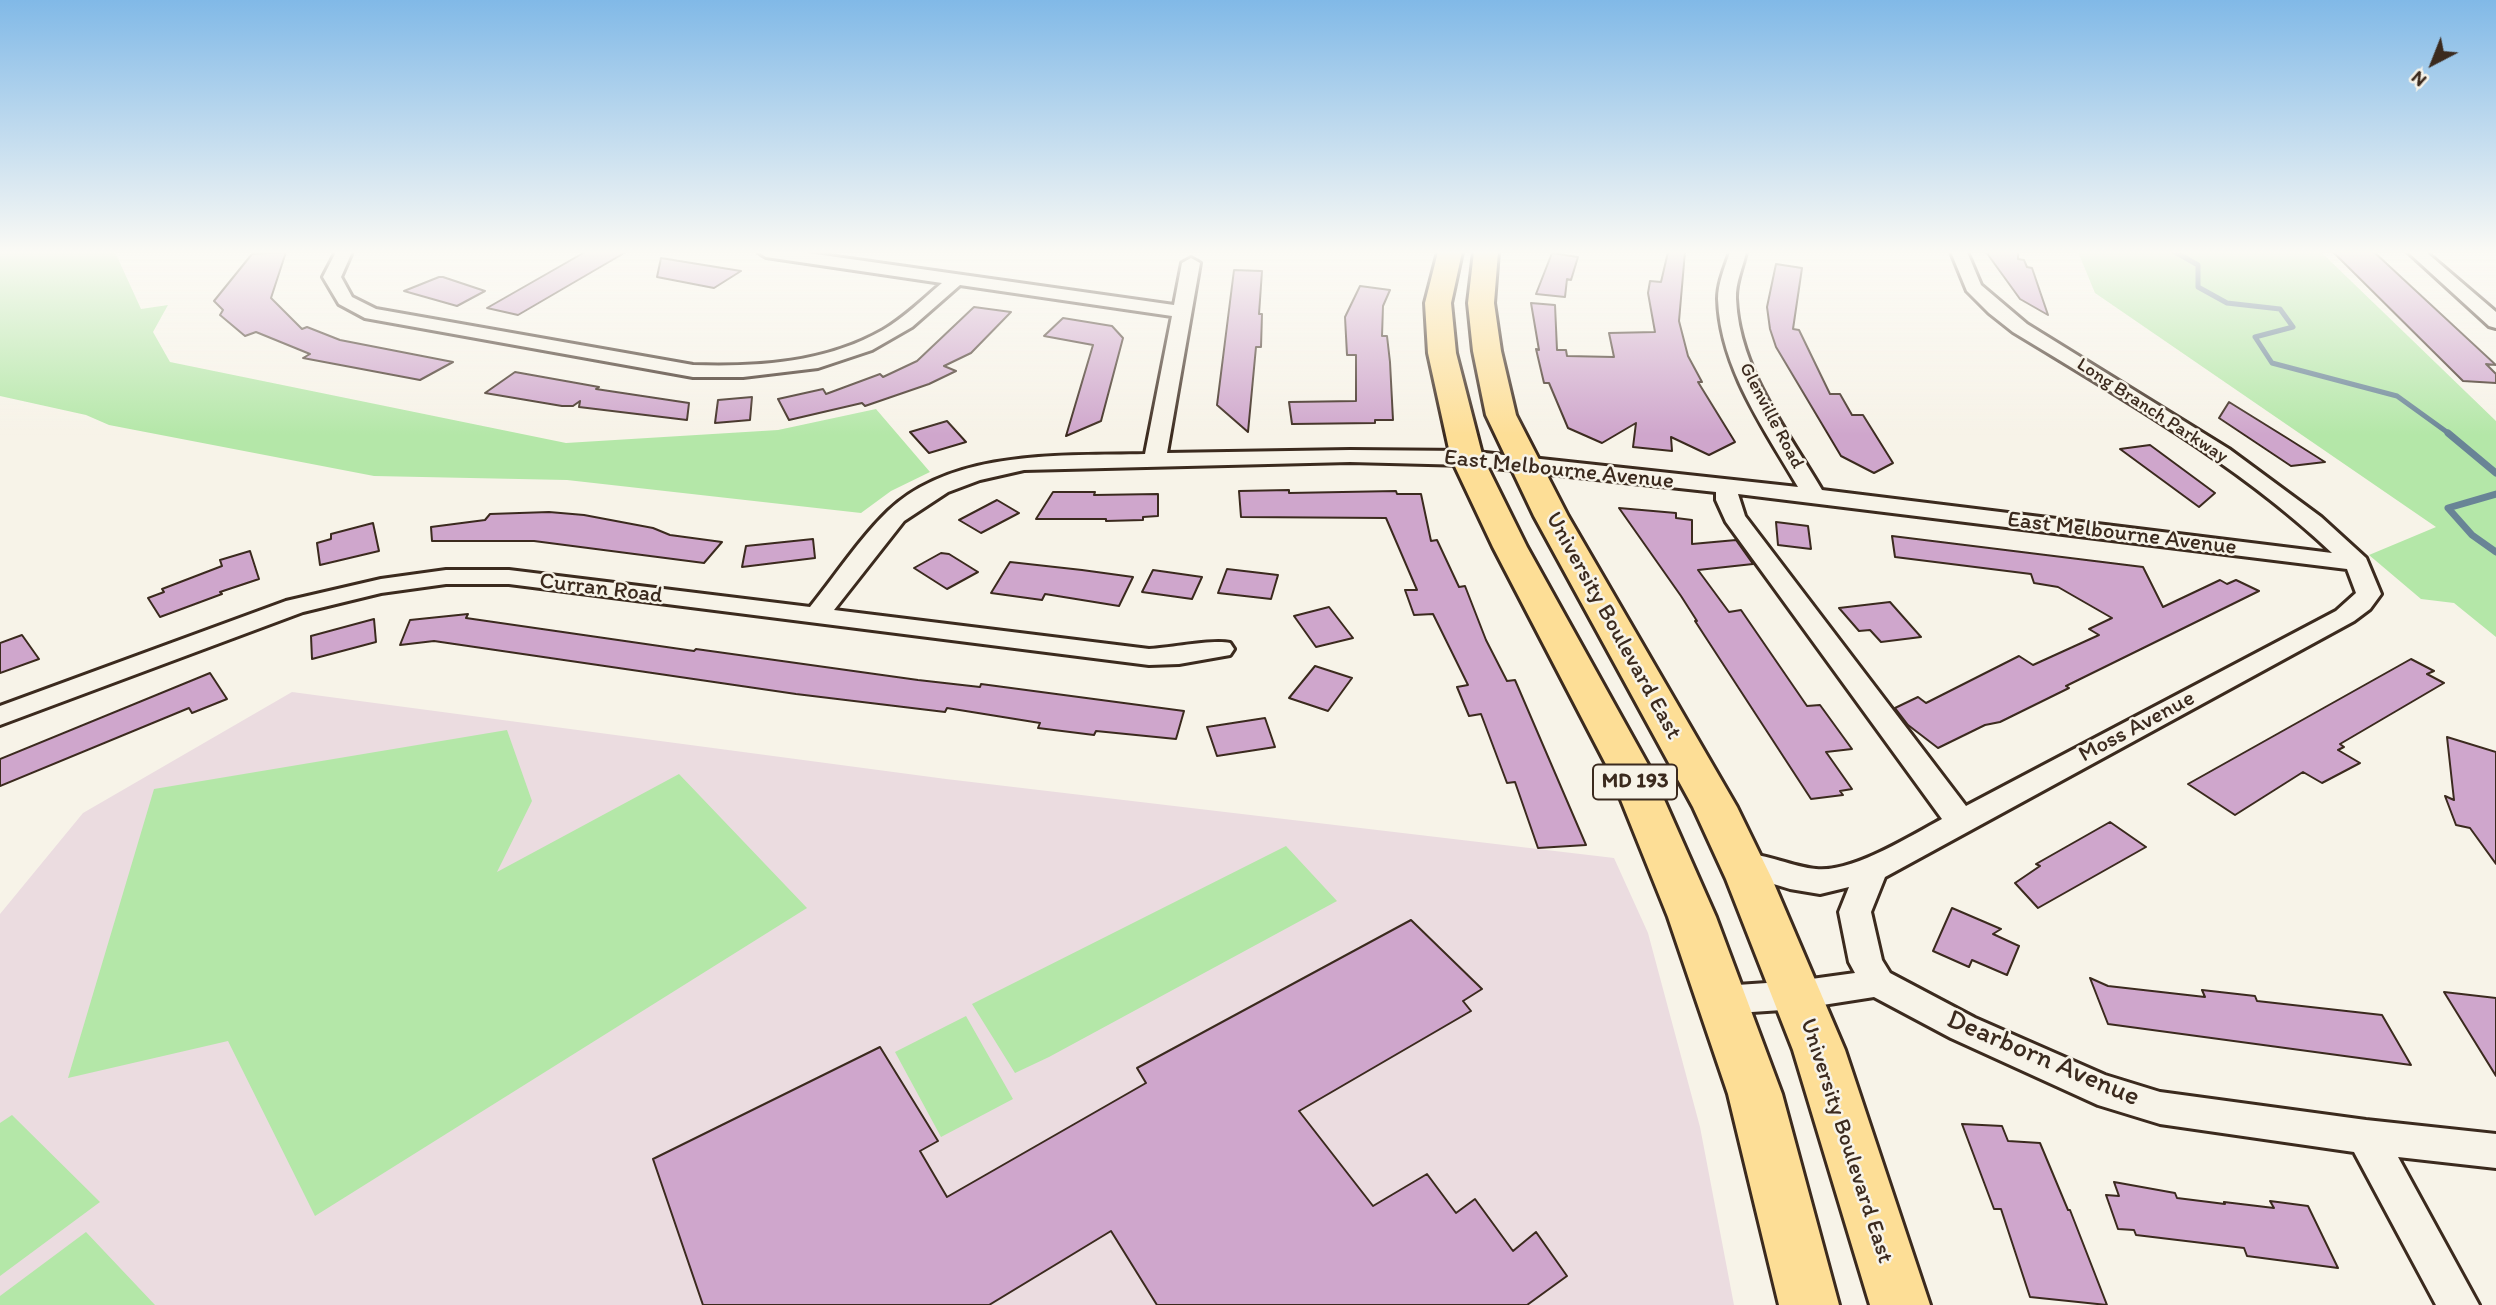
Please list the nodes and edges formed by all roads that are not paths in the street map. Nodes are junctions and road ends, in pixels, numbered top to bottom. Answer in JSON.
{"nodes":[{"id":1,"x":1183,"y":312,"type":"edge"},
{"id":2,"x":368,"y":313,"type":"edge"},
{"id":3,"x":916,"y":313,"type":"edge"},
{"id":4,"x":1439,"y":313,"type":"edge"},
{"id":5,"x":1482,"y":313,"type":"edge"},
{"id":6,"x":1728,"y":313,"type":"edge"},
{"id":7,"x":2000,"y":313,"type":"edge"},
{"id":8,"x":1467,"y":458,"type":"junction"},
{"id":9,"x":1155,"y":459,"type":"junction"},
{"id":10,"x":1524,"y":464,"type":"junction"},
{"id":11,"x":1727,"y":486,"type":"junction"},
{"id":12,"x":1814,"y":496,"type":"junction"},
{"id":13,"x":2357,"y":563,"type":"junction"},
{"id":14,"x":817,"y":615,"type":"junction"},
{"id":15,"x":1222,"y":649,"type":"dead end"},
{"id":16,"x":0,"y":716,"type":"edge"},
{"id":17,"x":1961,"y":822,"type":"junction"},
{"id":18,"x":1742,"y":863,"type":"junction"},
{"id":19,"x":1872,"y":870,"type":"junction"},
{"id":20,"x":1878,"y":984,"type":"junction"},
{"id":21,"x":1797,"y":995,"type":"junction"},
{"id":22,"x":1722,"y":1000,"type":"junction"},
{"id":23,"x":2366,"y":1138,"type":"junction"},
{"id":24,"x":2496,"y":1151,"type":"edge"},
{"id":25,"x":1809,"y":1305,"type":"edge"},
{"id":26,"x":1900,"y":1305,"type":"edge"},
{"id":27,"x":2458,"y":1305,"type":"edge"}],
"edges":[{"from":1,"to":9,"type":"street"},
{"from":2,"to":3,"type":"street"},
{"from":4,"to":8,"type":"main road","number":"MD 193"},
{"from":5,"to":10,"type":"main road","name":"University Boulevard East","number":"MD 193"},
{"from":6,"to":12,"type":"street","name":"Glenville Road"},
{"from":7,"to":13,"type":"street","name":"Long Branch Parkway"},
{"from":8,"to":9,"type":"street","name":"East Melbourne Avenue"},
{"from":8,"to":10,"type":"street","name":"East Melbourne Avenue"},
{"from":8,"to":22,"type":"main road","number":"MD 193"},
{"from":9,"to":14,"type":"street","name":"East Melbourne Avenue"},
{"from":10,"to":11,"type":"street","name":"East Melbourne Avenue"},
{"from":10,"to":18,"type":"main road","name":"University Boulevard East","number":"MD 193"},
{"from":11,"to":12,"type":"street","name":"East Melbourne Avenue"},
{"from":11,"to":17,"type":"street"},
{"from":12,"to":13,"type":"street","name":"East Melbourne Avenue"},
{"from":13,"to":17,"type":"street","name":"Moss Avenue"},
{"from":14,"to":15,"type":"street","name":"Curran Road"},
{"from":14,"to":16,"type":"street","name":"Curran Road"},
{"from":17,"to":19,"type":"street","name":"Moss Avenue"},
{"from":18,"to":19,"type":"street","name":"Moss Avenue"},
{"from":18,"to":21,"type":"main road","name":"University Boulevard East","number":"MD 193"},
{"from":19,"to":20,"type":"street"},
{"from":20,"to":21,"type":"street"},
{"from":20,"to":23,"type":"street","name":"Dearborn Avenue"},
{"from":21,"to":22,"type":"street"},
{"from":21,"to":26,"type":"main road","name":"University Boulevard East","number":"MD 193"},
{"from":22,"to":25,"type":"main road","number":"MD 193"},
{"from":23,"to":24,"type":"street","name":"Dearborn Avenue"},
{"from":23,"to":27,"type":"street"}]}
